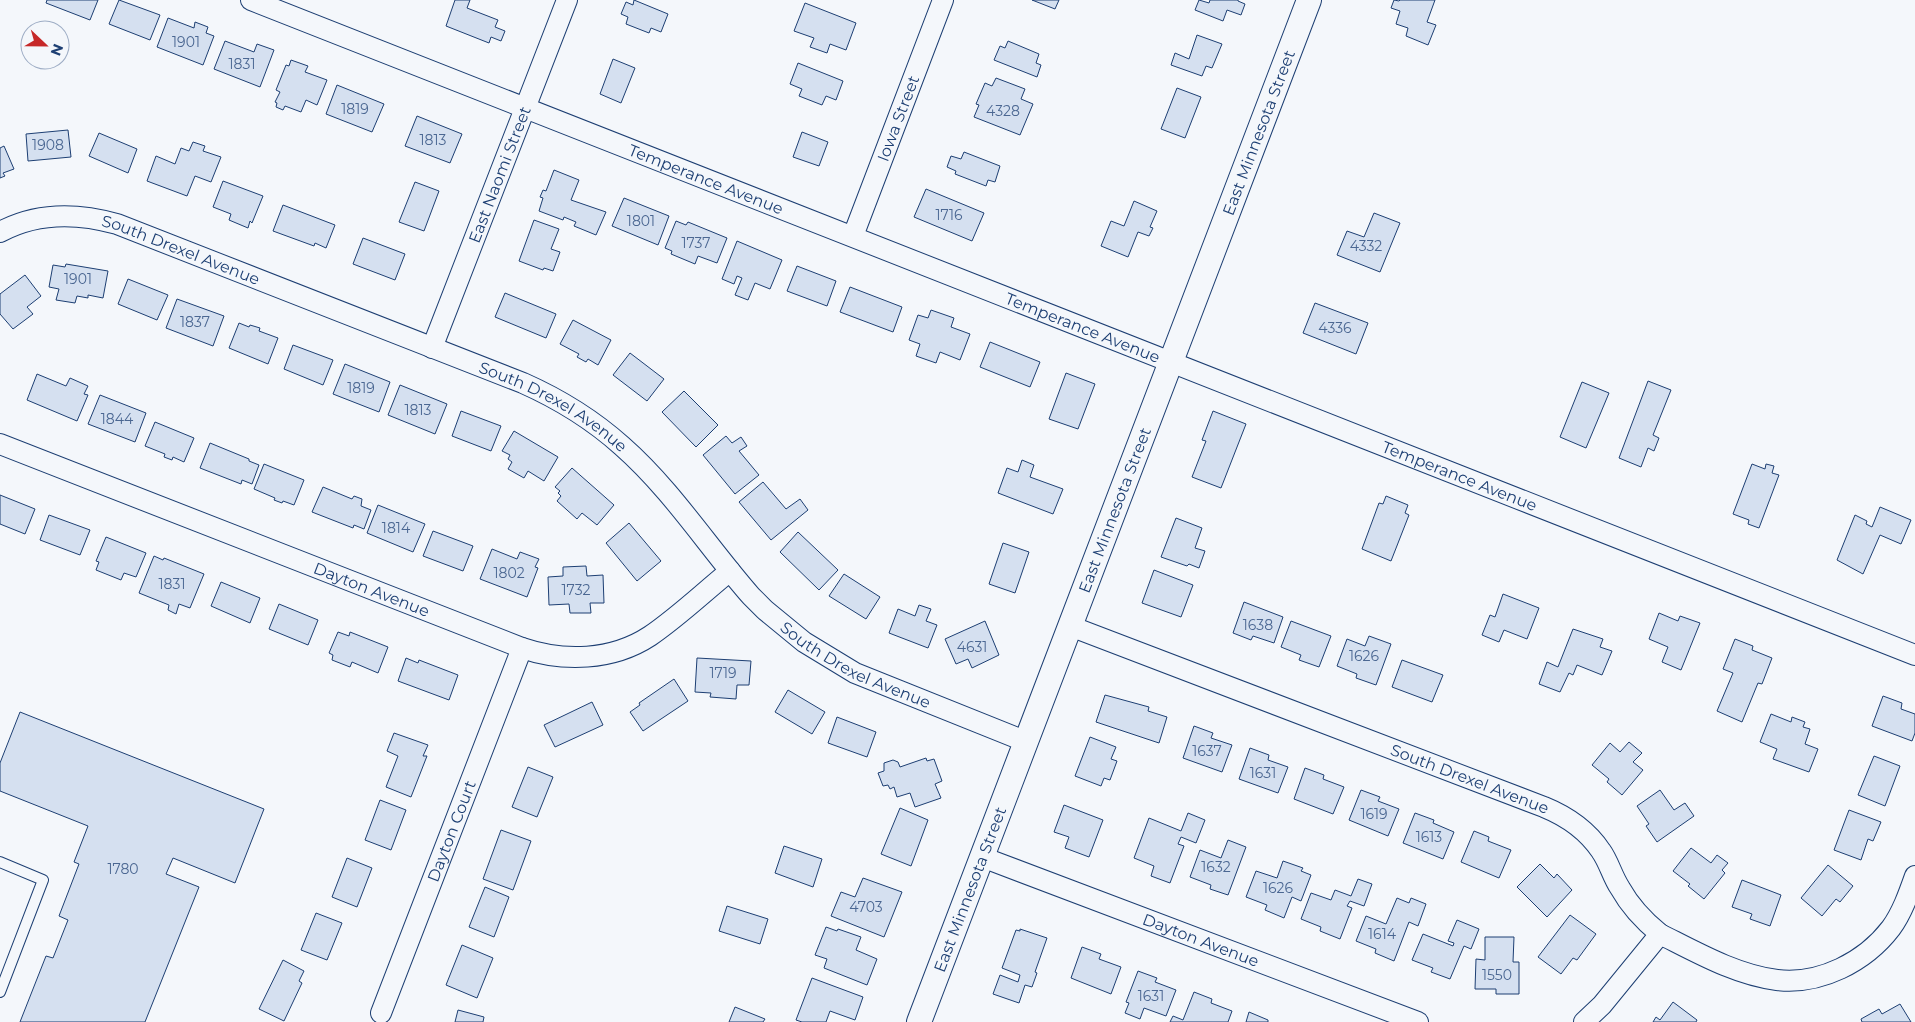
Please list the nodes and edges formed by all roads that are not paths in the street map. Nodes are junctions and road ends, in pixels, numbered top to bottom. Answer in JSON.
{"nodes":[{"id":1,"x":251,"y":0,"type":"edge"},
{"id":2,"x":567,"y":0,"type":"edge"},
{"id":3,"x":943,"y":0,"type":"edge"},
{"id":4,"x":1309,"y":0,"type":"edge"},
{"id":5,"x":526,"y":108,"type":"junction"},
{"id":6,"x":0,"y":232,"type":"edge"},
{"id":7,"x":853,"y":236,"type":"junction"},
{"id":8,"x":432,"y":348,"type":"junction"},
{"id":9,"x":1170,"y":362,"type":"junction"},
{"id":10,"x":0,"y":444,"type":"edge"},
{"id":11,"x":730,"y":571,"type":"junction"},
{"id":12,"x":1070,"y":626,"type":"junction"},
{"id":13,"x":522,"y":648,"type":"junction"},
{"id":14,"x":1915,"y":655,"type":"edge"},
{"id":15,"x":1027,"y":742,"type":"junction"},
{"id":16,"x":982,"y":857,"type":"junction"},
{"id":17,"x":0,"y":862,"type":"edge"},
{"id":18,"x":1915,"y":876,"type":"edge"},
{"id":19,"x":1660,"y":934,"type":"junction"},
{"id":20,"x":0,"y":992,"type":"edge"},
{"id":21,"x":381,"y":1013,"type":"dead end"},
{"id":22,"x":919,"y":1022,"type":"edge"},
{"id":23,"x":1418,"y":1022,"type":"edge"},
{"id":24,"x":1584,"y":1022,"type":"edge"}],
"edges":[{"from":1,"to":5,"type":"street","name":"Temperance Avenue"},
{"from":2,"to":5,"type":"street","name":"East Naomi Street"},
{"from":3,"to":7,"type":"street","name":"Iowa Street"},
{"from":4,"to":9,"type":"street","name":"East Minnesota Street"},
{"from":5,"to":7,"type":"street","name":"Temperance Avenue"},
{"from":5,"to":8,"type":"street","name":"East Naomi Street"},
{"from":6,"to":8,"type":"street","name":"South Drexel Avenue"},
{"from":7,"to":9,"type":"street","name":"Temperance Avenue"},
{"from":8,"to":11,"type":"street","name":"South Drexel Avenue"},
{"from":9,"to":12,"type":"street","name":"East Minnesota Street"},
{"from":9,"to":14,"type":"street","name":"Temperance Avenue"},
{"from":10,"to":13,"type":"street","name":"Dayton Avenue"},
{"from":11,"to":13,"type":"street","name":"Dayton Avenue"},
{"from":11,"to":15,"type":"street","name":"South Drexel Avenue"},
{"from":12,"to":15,"type":"street","name":"East Minnesota Street"},
{"from":12,"to":19,"type":"street","name":"South Drexel Avenue"},
{"from":13,"to":21,"type":"street","name":"Dayton Court"},
{"from":15,"to":16,"type":"street","name":"East Minnesota Street"},
{"from":16,"to":22,"type":"street","name":"East Minnesota Street"},
{"from":16,"to":23,"type":"street","name":"Dayton Avenue"},
{"from":17,"to":20,"type":"lane"},
{"from":18,"to":19,"type":"street","name":"South Drexel Avenue"},
{"from":19,"to":24,"type":"street"}]}
